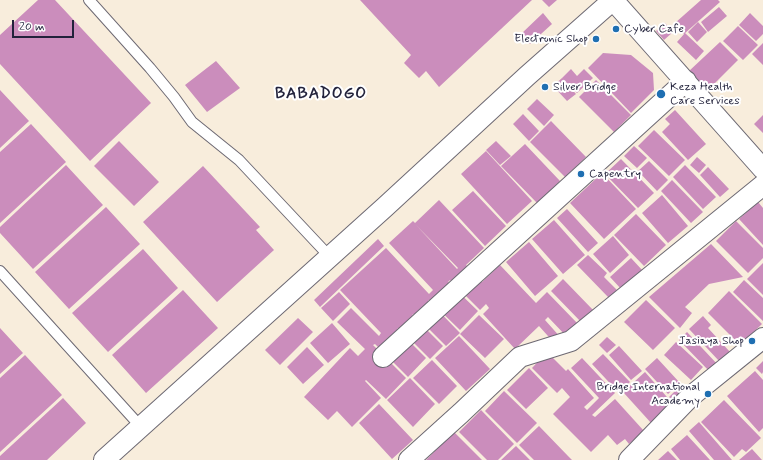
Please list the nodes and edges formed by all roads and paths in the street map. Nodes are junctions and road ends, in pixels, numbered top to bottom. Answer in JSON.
{"nodes":[{"id":1,"x":89,"y":0,"type":"edge"},
{"id":2,"x":613,"y":0,"type":"edge"},
{"id":3,"x":686,"y":81,"type":"junction"},
{"id":4,"x":763,"y":169,"type":"edge"},
{"id":5,"x":763,"y":185,"type":"edge"},
{"id":6,"x":330,"y":257,"type":"junction"},
{"id":7,"x":0,"y":271,"type":"edge"},
{"id":8,"x":763,"y":338,"type":"edge"},
{"id":9,"x":384,"y":357,"type":"dead end"},
{"id":10,"x":141,"y":426,"type":"junction"},
{"id":11,"x":104,"y":460,"type":"edge"},
{"id":12,"x":409,"y":460,"type":"edge"},
{"id":13,"x":629,"y":460,"type":"edge"}],
"edges":[{"from":1,"to":6,"type":"lane"},
{"from":2,"to":3,"type":"street"},
{"from":2,"to":6,"type":"street"},
{"from":3,"to":4,"type":"street"},
{"from":3,"to":9,"type":"street"},
{"from":5,"to":12,"type":"street"},
{"from":6,"to":10,"type":"street"},
{"from":7,"to":10,"type":"lane"},
{"from":8,"to":13,"type":"street"},
{"from":10,"to":11,"type":"street"}]}
